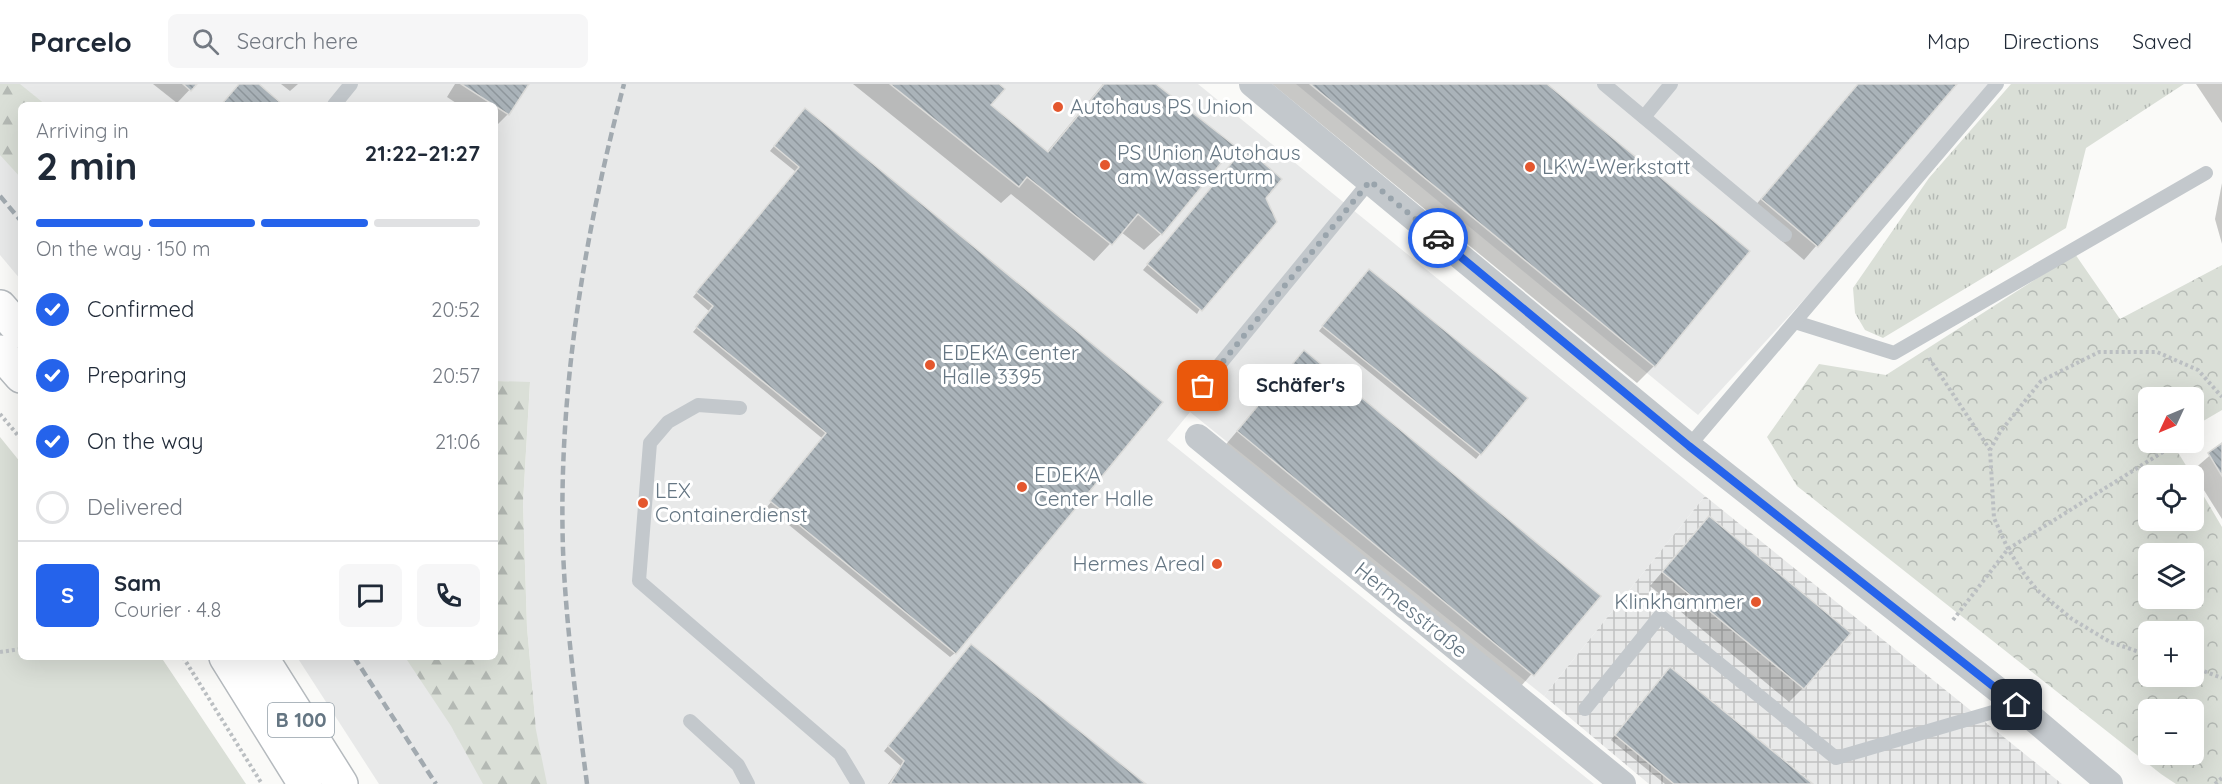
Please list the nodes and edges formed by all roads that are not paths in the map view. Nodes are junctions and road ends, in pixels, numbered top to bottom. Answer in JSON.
{"nodes":[{"id":1,"x":351,"y":84,"type":"edge"},
{"id":2,"x":1252,"y":84,"type":"edge"},
{"id":3,"x":1604,"y":84,"type":"edge"},
{"id":4,"x":1671,"y":84,"type":"edge"},
{"id":5,"x":1997,"y":84,"type":"edge"},
{"id":6,"x":336,"y":102,"type":"edge"},
{"id":7,"x":1644,"y":117,"type":"junction"},
{"id":8,"x":2206,"y":173,"type":"dead end"},
{"id":9,"x":1370,"y":181,"type":"junction"},
{"id":10,"x":1785,"y":235,"type":"dead end"},
{"id":11,"x":0,"y":307,"type":"edge"},
{"id":12,"x":1795,"y":322,"type":"junction"},
{"id":13,"x":18,"y":328,"type":"edge"},
{"id":14,"x":0,"y":352,"type":"edge"},
{"id":15,"x":18,"y":373,"type":"edge"},
{"id":16,"x":1203,"y":386,"type":"dead end"},
{"id":17,"x":740,"y":408,"type":"dead end"},
{"id":18,"x":1198,"y":437,"type":"dead end"},
{"id":19,"x":1689,"y":446,"type":"junction"},
{"id":20,"x":227,"y":660,"type":"edge"},
{"id":21,"x":263,"y":660,"type":"edge"},
{"id":22,"x":2017,"y":705,"type":"junction"},
{"id":23,"x":1585,"y":709,"type":"dead end"},
{"id":24,"x":690,"y":721,"type":"dead end"},
{"id":25,"x":305,"y":784,"type":"edge"},
{"id":26,"x":341,"y":784,"type":"edge"},
{"id":27,"x":748,"y":784,"type":"edge"},
{"id":28,"x":858,"y":784,"type":"edge"},
{"id":29,"x":1623,"y":784,"type":"edge"},
{"id":30,"x":2110,"y":784,"type":"edge"}],
"edges":[{"from":1,"to":6,"type":"lane"},
{"from":2,"to":9,"type":"street"},
{"from":3,"to":7,"type":"lane"},
{"from":4,"to":7,"type":"lane"},
{"from":5,"to":12,"type":"lane"},
{"from":7,"to":10,"type":"lane"},
{"from":8,"to":12,"type":"lane"},
{"from":9,"to":16,"type":"lane"},
{"from":9,"to":19,"type":"street"},
{"from":11,"to":13,"type":"main road"},
{"from":12,"to":19,"type":"lane"},
{"from":14,"to":15,"type":"main road"},
{"from":17,"to":28,"type":"lane"},
{"from":18,"to":29,"type":"street","name":"Hermesstraße"},
{"from":19,"to":22,"type":"street"},
{"from":20,"to":25,"type":"main road","number":"B 100"},
{"from":21,"to":26,"type":"main road","number":"B 100"},
{"from":22,"to":23,"type":"lane"},
{"from":22,"to":30,"type":"street"},
{"from":24,"to":27,"type":"lane"}]}
